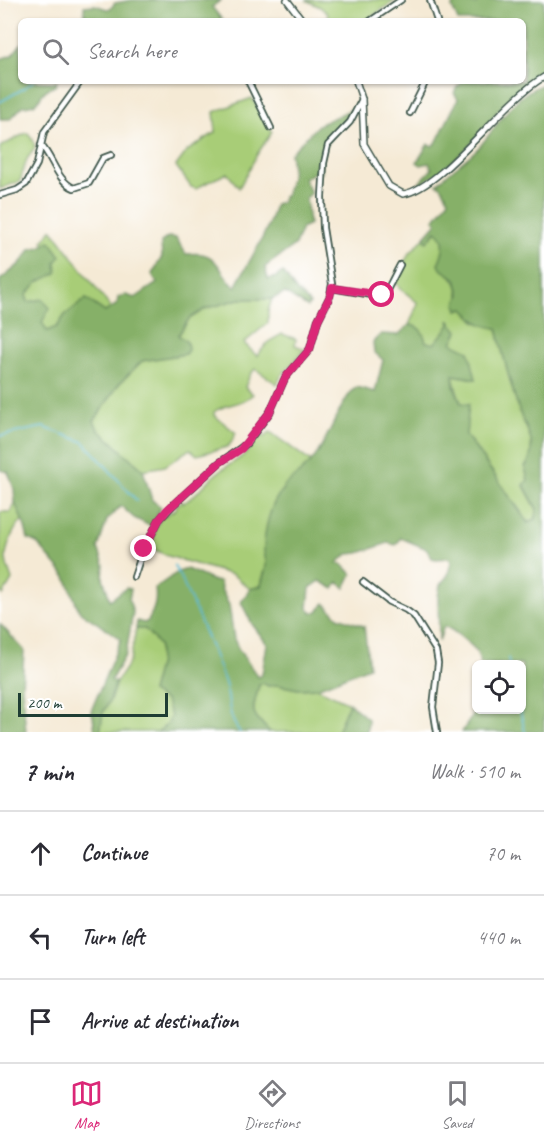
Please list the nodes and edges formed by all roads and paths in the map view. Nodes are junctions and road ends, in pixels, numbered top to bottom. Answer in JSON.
{"nodes":[{"id":1,"x":287,"y":0,"type":"edge"},
{"id":2,"x":401,"y":0,"type":"edge"},
{"id":3,"x":430,"y":0,"type":"edge"},
{"id":4,"x":301,"y":18,"type":"edge"},
{"id":5,"x":374,"y":18,"type":"edge"},
{"id":6,"x":436,"y":18,"type":"edge"},
{"id":7,"x":544,"y":77,"type":"edge"},
{"id":8,"x":79,"y":84,"type":"edge"},
{"id":9,"x":249,"y":84,"type":"edge"},
{"id":10,"x":357,"y":84,"type":"edge"},
{"id":11,"x":424,"y":84,"type":"edge"},
{"id":12,"x":362,"y":99,"type":"junction"},
{"id":13,"x":410,"y":112,"type":"dead end"},
{"id":14,"x":271,"y":128,"type":"dead end"},
{"id":15,"x":42,"y":145,"type":"junction"},
{"id":16,"x":111,"y":155,"type":"dead end"},
{"id":17,"x":0,"y":195,"type":"edge"},
{"id":18,"x":400,"y":265,"type":"dead end"},
{"id":19,"x":332,"y":288,"type":"junction"},
{"id":20,"x":134,"y":577,"type":"dead end"},
{"id":21,"x":363,"y":582,"type":"dead end"},
{"id":22,"x":437,"y":732,"type":"edge"}],
"edges":[{"from":1,"to":4,"type":"street"},
{"from":2,"to":5,"type":"street"},
{"from":3,"to":6,"type":"street"},
{"from":7,"to":12,"type":"street"},
{"from":8,"to":15,"type":"street"},
{"from":9,"to":14,"type":"street"},
{"from":10,"to":12,"type":"street"},
{"from":11,"to":13,"type":"street"},
{"from":12,"to":19,"type":"street"},
{"from":15,"to":16,"type":"street"},
{"from":15,"to":17,"type":"street"},
{"from":18,"to":19,"type":"street"},
{"from":19,"to":20,"type":"street"},
{"from":21,"to":22,"type":"street"}]}
